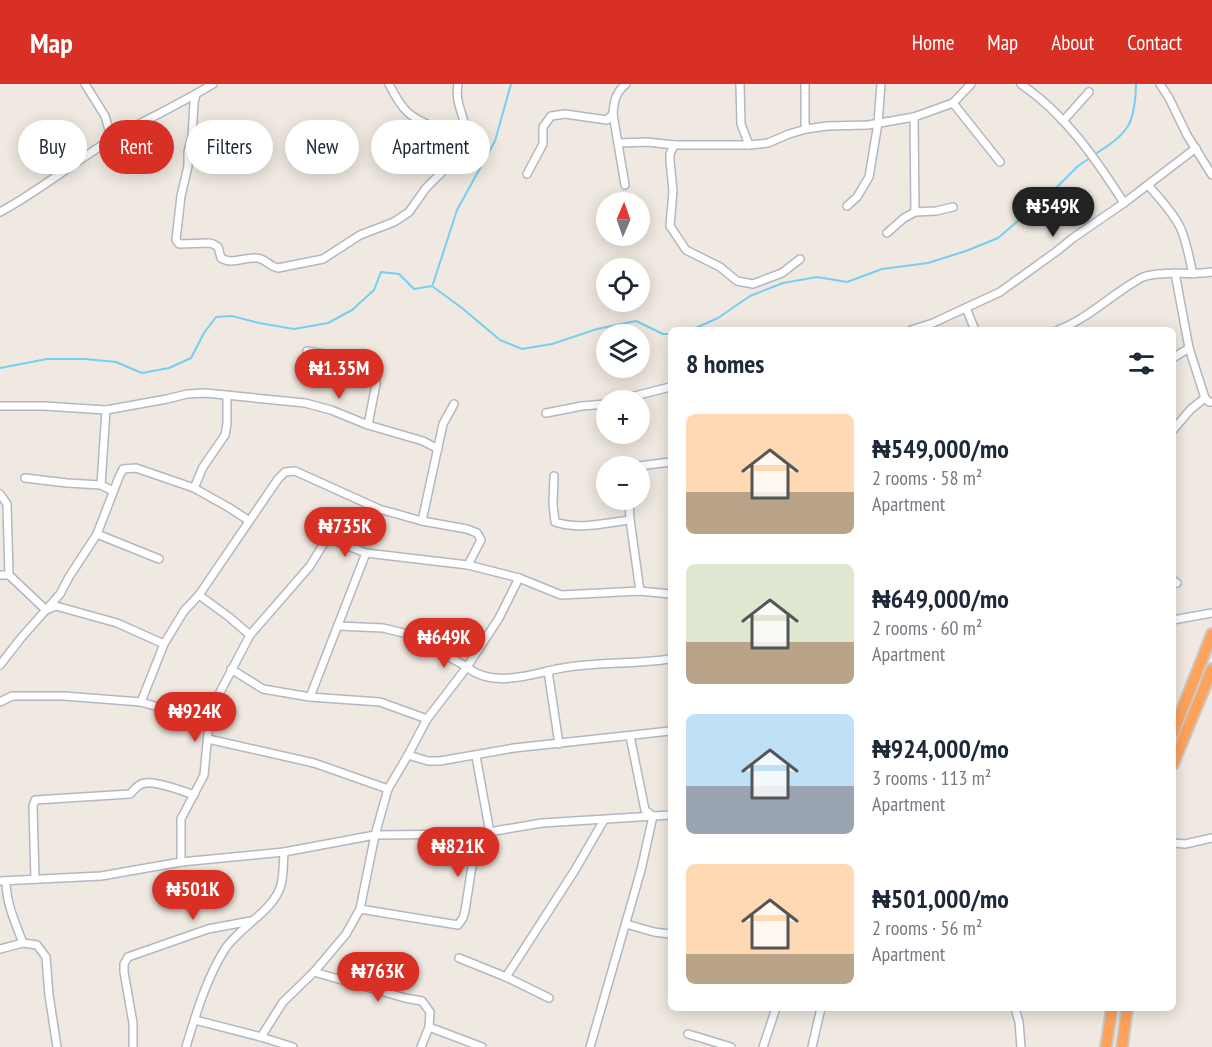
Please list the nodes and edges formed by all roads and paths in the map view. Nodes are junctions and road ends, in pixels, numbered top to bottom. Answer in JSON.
{"nodes":[{"id":1,"x":85,"y":84,"type":"edge"},
{"id":2,"x":213,"y":84,"type":"edge"},
{"id":3,"x":389,"y":84,"type":"edge"},
{"id":4,"x":458,"y":84,"type":"edge"},
{"id":5,"x":626,"y":84,"type":"edge"},
{"id":6,"x":740,"y":84,"type":"edge"},
{"id":7,"x":805,"y":84,"type":"edge"},
{"id":8,"x":881,"y":84,"type":"edge"},
{"id":9,"x":971,"y":84,"type":"edge"},
{"id":10,"x":1021,"y":84,"type":"edge"},
{"id":11,"x":1160,"y":84,"type":"edge"},
{"id":12,"x":1089,"y":92,"type":"dead end"},
{"id":13,"x":196,"y":94,"type":"junction"},
{"id":14,"x":953,"y":103,"type":"junction"},
{"id":15,"x":613,"y":114,"type":"junction"},
{"id":16,"x":914,"y":117,"type":"junction"},
{"id":17,"x":106,"y":120,"type":"edge"},
{"id":18,"x":149,"y":120,"type":"edge"},
{"id":19,"x":416,"y":120,"type":"edge"},
{"id":20,"x":463,"y":120,"type":"edge"},
{"id":21,"x":1063,"y":121,"type":"junction"},
{"id":22,"x":878,"y":123,"type":"junction"},
{"id":23,"x":806,"y":129,"type":"junction"},
{"id":24,"x":619,"y":143,"type":"junction"},
{"id":25,"x":674,"y":145,"type":"junction"},
{"id":26,"x":750,"y":145,"type":"junction"},
{"id":27,"x":1196,"y":148,"type":"junction"},
{"id":28,"x":99,"y":149,"type":"edge"},
{"id":29,"x":1000,"y":162,"type":"dead end"},
{"id":30,"x":1212,"y":173,"type":"edge"},
{"id":31,"x":440,"y":174,"type":"edge"},
{"id":32,"x":527,"y":174,"type":"dead end"},
{"id":33,"x":625,"y":184,"type":"dead end"},
{"id":34,"x":1148,"y":185,"type":"junction"},
{"id":35,"x":1124,"y":203,"type":"junction"},
{"id":36,"x":847,"y":206,"type":"dead end"},
{"id":37,"x":953,"y":207,"type":"dead end"},
{"id":38,"x":0,"y":212,"type":"edge"},
{"id":39,"x":915,"y":212,"type":"junction"},
{"id":40,"x":887,"y":232,"type":"dead end"},
{"id":41,"x":800,"y":259,"type":"dead end"},
{"id":42,"x":1212,"y":272,"type":"edge"},
{"id":43,"x":1175,"y":273,"type":"junction"},
{"id":44,"x":1193,"y":274,"type":"junction"},
{"id":45,"x":966,"y":308,"type":"junction"},
{"id":46,"x":920,"y":327,"type":"edge"},
{"id":47,"x":974,"y":327,"type":"edge"},
{"id":48,"x":1065,"y":327,"type":"edge"},
{"id":49,"x":1189,"y":348,"type":"junction"},
{"id":50,"x":308,"y":351,"type":"dead end"},
{"id":51,"x":1176,"y":356,"type":"edge"},
{"id":52,"x":668,"y":388,"type":"edge"},
{"id":53,"x":650,"y":392,"type":"edge"},
{"id":54,"x":226,"y":395,"type":"junction"},
{"id":55,"x":1205,"y":398,"type":"junction"},
{"id":56,"x":1212,"y":402,"type":"edge"},
{"id":57,"x":454,"y":404,"type":"dead end"},
{"id":58,"x":596,"y":405,"type":"edge"},
{"id":59,"x":0,"y":406,"type":"edge"},
{"id":60,"x":106,"y":410,"type":"junction"},
{"id":61,"x":546,"y":413,"type":"dead end"},
{"id":62,"x":368,"y":425,"type":"junction"},
{"id":63,"x":1176,"y":426,"type":"edge"},
{"id":64,"x":438,"y":449,"type":"junction"},
{"id":65,"x":668,"y":462,"type":"edge"},
{"id":66,"x":650,"y":465,"type":"edge"},
{"id":67,"x":554,"y":476,"type":"dead end"},
{"id":68,"x":25,"y":478,"type":"dead end"},
{"id":69,"x":101,"y":485,"type":"junction"},
{"id":70,"x":194,"y":488,"type":"junction"},
{"id":71,"x":113,"y":491,"type":"junction"},
{"id":72,"x":0,"y":494,"type":"edge"},
{"id":73,"x":630,"y":510,"type":"edge"},
{"id":74,"x":248,"y":520,"type":"junction"},
{"id":75,"x":422,"y":520,"type":"junction"},
{"id":76,"x":630,"y":520,"type":"junction"},
{"id":77,"x":97,"y":534,"type":"junction"},
{"id":78,"x":366,"y":553,"type":"junction"},
{"id":79,"x":159,"y":559,"type":"dead end"},
{"id":80,"x":468,"y":566,"type":"junction"},
{"id":81,"x":0,"y":575,"type":"edge"},
{"id":82,"x":9,"y":575,"type":"junction"},
{"id":83,"x":519,"y":578,"type":"junction"},
{"id":84,"x":640,"y":591,"type":"junction"},
{"id":85,"x":668,"y":594,"type":"edge"},
{"id":86,"x":199,"y":595,"type":"junction"},
{"id":87,"x":46,"y":610,"type":"junction"},
{"id":88,"x":1212,"y":613,"type":"edge"},
{"id":89,"x":1176,"y":619,"type":"edge"},
{"id":90,"x":338,"y":626,"type":"junction"},
{"id":91,"x":250,"y":634,"type":"junction"},
{"id":92,"x":1212,"y":634,"type":"edge"},
{"id":93,"x":164,"y":644,"type":"junction"},
{"id":94,"x":668,"y":658,"type":"edge"},
{"id":95,"x":0,"y":665,"type":"edge"},
{"id":96,"x":466,"y":667,"type":"junction"},
{"id":97,"x":231,"y":669,"type":"junction"},
{"id":98,"x":1212,"y":669,"type":"edge"},
{"id":99,"x":548,"y":671,"type":"junction"},
{"id":100,"x":1209,"y":683,"type":"edge"},
{"id":101,"x":310,"y":697,"type":"junction"},
{"id":102,"x":0,"y":702,"type":"edge"},
{"id":103,"x":141,"y":702,"type":"junction"},
{"id":104,"x":427,"y":719,"type":"junction"},
{"id":105,"x":209,"y":722,"type":"junction"},
{"id":106,"x":1176,"y":725,"type":"edge"},
{"id":107,"x":668,"y":731,"type":"edge"},
{"id":108,"x":630,"y":736,"type":"junction"},
{"id":109,"x":208,"y":739,"type":"junction"},
{"id":110,"x":559,"y":744,"type":"junction"},
{"id":111,"x":408,"y":755,"type":"junction"},
{"id":112,"x":476,"y":756,"type":"junction"},
{"id":113,"x":1176,"y":757,"type":"edge"},
{"id":114,"x":388,"y":789,"type":"junction"},
{"id":115,"x":194,"y":795,"type":"junction"},
{"id":116,"x":668,"y":815,"type":"edge"},
{"id":117,"x":653,"y":816,"type":"junction"},
{"id":118,"x":603,"y":820,"type":"junction"},
{"id":119,"x":490,"y":833,"type":"junction"},
{"id":120,"x":477,"y":834,"type":"junction"},
{"id":121,"x":375,"y":835,"type":"junction"},
{"id":122,"x":1212,"y":838,"type":"edge"},
{"id":123,"x":1176,"y":843,"type":"edge"},
{"id":124,"x":284,"y":852,"type":"junction"},
{"id":125,"x":181,"y":862,"type":"junction"},
{"id":126,"x":35,"y":879,"type":"junction"},
{"id":127,"x":3,"y":881,"type":"edge"},
{"id":128,"x":360,"y":909,"type":"junction"},
{"id":129,"x":251,"y":921,"type":"junction"},
{"id":130,"x":626,"y":924,"type":"junction"},
{"id":131,"x":668,"y":934,"type":"edge"},
{"id":132,"x":23,"y":943,"type":"junction"},
{"id":133,"x":0,"y":949,"type":"edge"},
{"id":134,"x":459,"y":958,"type":"dead end"},
{"id":135,"x":314,"y":972,"type":"junction"},
{"id":136,"x":506,"y":977,"type":"junction"},
{"id":137,"x":549,"y":998,"type":"dead end"},
{"id":138,"x":775,"y":1011,"type":"edge"},
{"id":139,"x":819,"y":1011,"type":"edge"},
{"id":140,"x":1016,"y":1011,"type":"edge"},
{"id":141,"x":1112,"y":1011,"type":"edge"},
{"id":142,"x":1128,"y":1011,"type":"edge"},
{"id":143,"x":195,"y":1020,"type":"junction"},
{"id":144,"x":429,"y":1027,"type":"junction"},
{"id":145,"x":688,"y":1034,"type":"dead end"},
{"id":146,"x":261,"y":1037,"type":"junction"},
{"id":147,"x":57,"y":1047,"type":"edge"},
{"id":148,"x":132,"y":1047,"type":"edge"},
{"id":149,"x":186,"y":1047,"type":"edge"},
{"id":150,"x":293,"y":1047,"type":"edge"},
{"id":151,"x":421,"y":1047,"type":"edge"},
{"id":152,"x":482,"y":1047,"type":"edge"},
{"id":153,"x":590,"y":1047,"type":"edge"},
{"id":154,"x":731,"y":1047,"type":"edge"},
{"id":155,"x":764,"y":1047,"type":"edge"},
{"id":156,"x":812,"y":1047,"type":"edge"},
{"id":157,"x":1021,"y":1047,"type":"edge"},
{"id":158,"x":1106,"y":1047,"type":"edge"},
{"id":159,"x":1122,"y":1047,"type":"edge"}],
"edges":[{"from":1,"to":17,"type":"street"},
{"from":2,"to":13,"type":"street"},
{"from":3,"to":19,"type":"street"},
{"from":4,"to":20,"type":"street"},
{"from":5,"to":15,"type":"street"},
{"from":6,"to":26,"type":"street"},
{"from":7,"to":23,"type":"street"},
{"from":8,"to":22,"type":"street"},
{"from":9,"to":14,"type":"street"},
{"from":10,"to":21,"type":"street"},
{"from":11,"to":27,"type":"street"},
{"from":12,"to":21,"type":"street"},
{"from":13,"to":18,"type":"street"},
{"from":13,"to":31,"type":"street"},
{"from":14,"to":16,"type":"street"},
{"from":14,"to":29,"type":"street"},
{"from":15,"to":24,"type":"street"},
{"from":15,"to":32,"type":"street"},
{"from":16,"to":22,"type":"street"},
{"from":16,"to":39,"type":"street"},
{"from":21,"to":35,"type":"street"},
{"from":22,"to":23,"type":"street"},
{"from":22,"to":36,"type":"street"},
{"from":23,"to":26,"type":"street"},
{"from":24,"to":25,"type":"street"},
{"from":24,"to":33,"type":"street"},
{"from":25,"to":26,"type":"street"},
{"from":25,"to":41,"type":"street"},
{"from":27,"to":30,"type":"street"},
{"from":27,"to":34,"type":"street"},
{"from":28,"to":38,"type":"street"},
{"from":34,"to":35,"type":"street"},
{"from":34,"to":44,"type":"street"},
{"from":35,"to":45,"type":"street"},
{"from":37,"to":39,"type":"street"},
{"from":39,"to":40,"type":"street"},
{"from":42,"to":44,"type":"street"},
{"from":43,"to":44,"type":"street"},
{"from":43,"to":48,"type":"street"},
{"from":43,"to":49,"type":"street"},
{"from":45,"to":46,"type":"street"},
{"from":45,"to":47,"type":"street"},
{"from":49,"to":51,"type":"street"},
{"from":49,"to":55,"type":"street"},
{"from":50,"to":62,"type":"street"},
{"from":52,"to":53,"type":"street"},
{"from":54,"to":60,"type":"street"},
{"from":54,"to":62,"type":"street"},
{"from":54,"to":70,"type":"street"},
{"from":55,"to":56,"type":"street"},
{"from":55,"to":63,"type":"street"},
{"from":57,"to":64,"type":"street"},
{"from":58,"to":61,"type":"street"},
{"from":59,"to":60,"type":"street"},
{"from":60,"to":69,"type":"street"},
{"from":62,"to":64,"type":"street"},
{"from":64,"to":75,"type":"street"},
{"from":65,"to":66,"type":"street"},
{"from":67,"to":76,"type":"street"},
{"from":68,"to":69,"type":"street"},
{"from":69,"to":71,"type":"street"},
{"from":70,"to":71,"type":"street"},
{"from":70,"to":74,"type":"street"},
{"from":71,"to":77,"type":"street"},
{"from":72,"to":82,"type":"street"},
{"from":73,"to":76,"type":"street"},
{"from":74,"to":75,"type":"street"},
{"from":74,"to":86,"type":"street"},
{"from":75,"to":80,"type":"street"},
{"from":76,"to":84,"type":"street"},
{"from":77,"to":79,"type":"street"},
{"from":77,"to":87,"type":"street"},
{"from":78,"to":80,"type":"street"},
{"from":78,"to":90,"type":"street"},
{"from":78,"to":91,"type":"street"},
{"from":80,"to":83,"type":"street"},
{"from":81,"to":82,"type":"street"},
{"from":82,"to":87,"type":"street"},
{"from":83,"to":84,"type":"street"},
{"from":83,"to":96,"type":"street"},
{"from":84,"to":85,"type":"street"},
{"from":86,"to":91,"type":"street"},
{"from":86,"to":93,"type":"street"},
{"from":87,"to":93,"type":"street"},
{"from":87,"to":95,"type":"street"},
{"from":88,"to":89,"type":"street"},
{"from":90,"to":96,"type":"street"},
{"from":90,"to":101,"type":"street"},
{"from":91,"to":97,"type":"street"},
{"from":92,"to":106,"type":"highway"},
{"from":93,"to":103,"type":"street"},
{"from":94,"to":99,"type":"street"},
{"from":96,"to":99,"type":"street"},
{"from":96,"to":104,"type":"street"},
{"from":97,"to":101,"type":"street"},
{"from":97,"to":105,"type":"street"},
{"from":98,"to":100,"type":"highway"},
{"from":99,"to":110,"type":"street"},
{"from":100,"to":113,"type":"highway"},
{"from":101,"to":104,"type":"street"},
{"from":102,"to":103,"type":"street"},
{"from":103,"to":105,"type":"street"},
{"from":104,"to":111,"type":"street"},
{"from":105,"to":109,"type":"street"},
{"from":107,"to":108,"type":"street"},
{"from":108,"to":110,"type":"street"},
{"from":108,"to":117,"type":"street"},
{"from":109,"to":114,"type":"street"},
{"from":109,"to":115,"type":"street"},
{"from":110,"to":112,"type":"street"},
{"from":111,"to":112,"type":"street"},
{"from":111,"to":114,"type":"street"},
{"from":112,"to":119,"type":"street"},
{"from":114,"to":121,"type":"street"},
{"from":115,"to":125,"type":"street"},
{"from":115,"to":126,"type":"street"},
{"from":116,"to":117,"type":"street"},
{"from":117,"to":118,"type":"street"},
{"from":117,"to":130,"type":"street"},
{"from":118,"to":119,"type":"street"},
{"from":118,"to":136,"type":"street"},
{"from":119,"to":120,"type":"street"},
{"from":120,"to":121,"type":"street"},
{"from":120,"to":128,"type":"street"},
{"from":121,"to":124,"type":"street"},
{"from":121,"to":128,"type":"street"},
{"from":122,"to":123,"type":"street"},
{"from":124,"to":125,"type":"street"},
{"from":124,"to":129,"type":"street"},
{"from":125,"to":126,"type":"street"},
{"from":126,"to":127,"type":"street"},
{"from":127,"to":132,"type":"street"},
{"from":128,"to":135,"type":"street"},
{"from":129,"to":143,"type":"street"},
{"from":129,"to":148,"type":"street"},
{"from":130,"to":131,"type":"street"},
{"from":130,"to":153,"type":"street"},
{"from":132,"to":133,"type":"street"},
{"from":132,"to":147,"type":"street"},
{"from":134,"to":136,"type":"street"},
{"from":135,"to":144,"type":"street"},
{"from":135,"to":146,"type":"street"},
{"from":136,"to":137,"type":"street"},
{"from":138,"to":155,"type":"street"},
{"from":139,"to":156,"type":"street"},
{"from":140,"to":157,"type":"street"},
{"from":141,"to":158,"type":"highway"},
{"from":142,"to":159,"type":"highway"},
{"from":143,"to":146,"type":"street"},
{"from":143,"to":149,"type":"street"},
{"from":144,"to":151,"type":"street"},
{"from":144,"to":152,"type":"street"},
{"from":145,"to":154,"type":"street"},
{"from":146,"to":150,"type":"street"}]}
